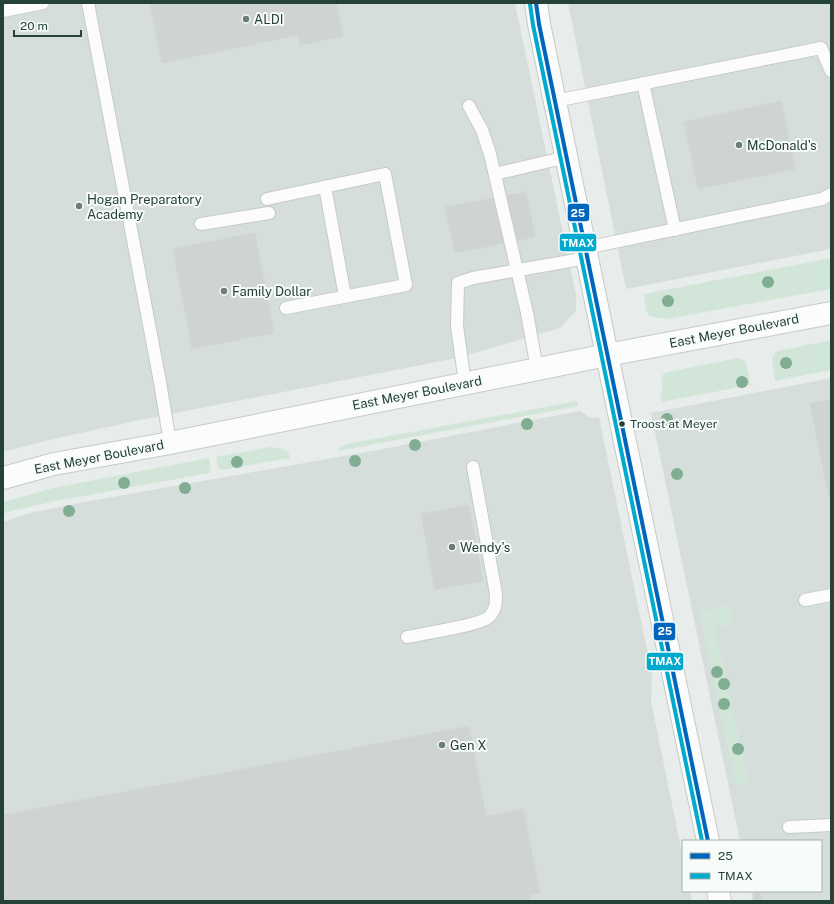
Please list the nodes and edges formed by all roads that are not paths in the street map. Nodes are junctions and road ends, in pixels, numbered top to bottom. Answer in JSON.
{"nodes":[{"id":1,"x":43,"y":3,"type":"edge"},
{"id":2,"x":88,"y":3,"type":"edge"},
{"id":3,"x":536,"y":3,"type":"edge"},
{"id":4,"x":3,"y":11,"type":"edge"},
{"id":5,"x":831,"y":71,"type":"edge"},
{"id":6,"x":643,"y":83,"type":"junction"},
{"id":7,"x":555,"y":101,"type":"junction"},
{"id":8,"x":470,"y":106,"type":"dead end"},
{"id":9,"x":566,"y":157,"type":"junction"},
{"id":10,"x":494,"y":174,"type":"junction"},
{"id":11,"x":325,"y":188,"type":"junction"},
{"id":12,"x":831,"y":194,"type":"edge"},
{"id":13,"x":267,"y":199,"type":"dead end"},
{"id":14,"x":269,"y":213,"type":"dead end"},
{"id":15,"x":201,"y":224,"type":"dead end"},
{"id":16,"x":675,"y":230,"type":"junction"},
{"id":17,"x":586,"y":253,"type":"junction"},
{"id":18,"x":517,"y":270,"type":"junction"},
{"id":19,"x":345,"y":296,"type":"junction"},
{"id":20,"x":286,"y":308,"type":"dead end"},
{"id":21,"x":831,"y":312,"type":"edge"},
{"id":22,"x":607,"y":355,"type":"junction"},
{"id":23,"x":537,"y":369,"type":"junction"},
{"id":24,"x":465,"y":384,"type":"junction"},
{"id":25,"x":170,"y":443,"type":"junction"},
{"id":26,"x":472,"y":467,"type":"dead end"},
{"id":27,"x":3,"y":478,"type":"edge"},
{"id":28,"x":831,"y":595,"type":"edge"},
{"id":29,"x":805,"y":600,"type":"dead end"},
{"id":30,"x":407,"y":637,"type":"dead end"},
{"id":31,"x":831,"y":825,"type":"edge"},
{"id":32,"x":789,"y":828,"type":"dead end"},
{"id":33,"x":708,"y":840,"type":"edge"}],
"edges":[{"from":1,"to":4,"type":"lane"},
{"from":2,"to":25,"type":"lane"},
{"from":3,"to":7,"type":"main road"},
{"from":5,"to":6,"type":"lane"},
{"from":6,"to":7,"type":"lane"},
{"from":6,"to":16,"type":"lane"},
{"from":7,"to":9,"type":"main road"},
{"from":8,"to":10,"type":"lane"},
{"from":9,"to":10,"type":"lane"},
{"from":9,"to":17,"type":"main road"},
{"from":10,"to":18,"type":"lane"},
{"from":11,"to":13,"type":"lane"},
{"from":11,"to":19,"type":"lane"},
{"from":11,"to":19,"type":"lane"},
{"from":12,"to":16,"type":"lane"},
{"from":14,"to":15,"type":"lane"},
{"from":16,"to":17,"type":"lane"},
{"from":17,"to":18,"type":"lane"},
{"from":17,"to":22,"type":"main road"},
{"from":18,"to":23,"type":"lane"},
{"from":18,"to":24,"type":"lane"},
{"from":19,"to":20,"type":"lane"},
{"from":21,"to":22,"type":"main road","name":"East Meyer Boulevard"},
{"from":22,"to":23,"type":"main road","name":"East Meyer Boulevard"},
{"from":22,"to":33,"type":"main road"},
{"from":23,"to":24,"type":"main road","name":"East Meyer Boulevard"},
{"from":24,"to":25,"type":"main road","name":"East Meyer Boulevard"},
{"from":25,"to":27,"type":"main road","name":"East Meyer Boulevard"},
{"from":26,"to":30,"type":"lane"},
{"from":28,"to":29,"type":"lane"},
{"from":31,"to":32,"type":"lane"}]}
